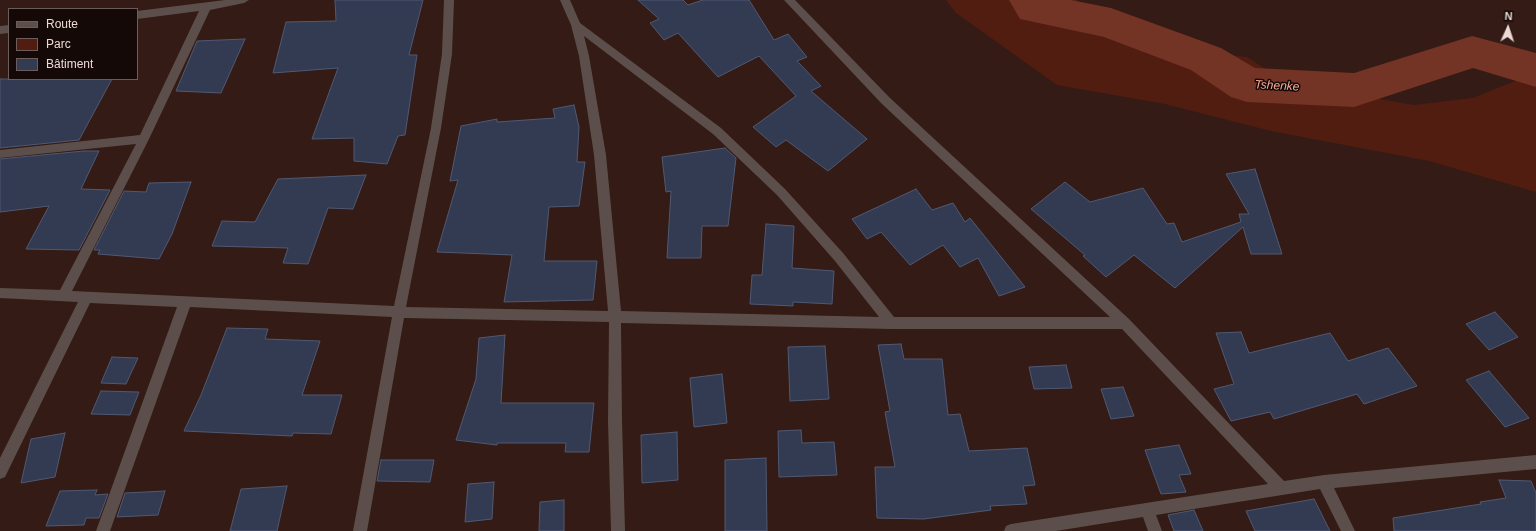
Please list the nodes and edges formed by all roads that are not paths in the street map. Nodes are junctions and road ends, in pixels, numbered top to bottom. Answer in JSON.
{"nodes":[{"id":1,"x":244,"y":0,"type":"edge"},
{"id":2,"x":448,"y":0,"type":"edge"},
{"id":3,"x":565,"y":0,"type":"edge"},
{"id":4,"x":789,"y":0,"type":"edge"},
{"id":5,"x":206,"y":7,"type":"junction"},
{"id":6,"x":138,"y":15,"type":"edge"},
{"id":7,"x":576,"y":25,"type":"junction"},
{"id":8,"x":144,"y":139,"type":"junction"},
{"id":9,"x":0,"y":154,"type":"edge"},
{"id":10,"x":0,"y":293,"type":"edge"},
{"id":11,"x":63,"y":296,"type":"junction"},
{"id":12,"x":87,"y":297,"type":"junction"},
{"id":13,"x":185,"y":303,"type":"junction"},
{"id":14,"x":399,"y":312,"type":"junction"},
{"id":15,"x":615,"y":317,"type":"junction"},
{"id":16,"x":891,"y":323,"type":"junction"},
{"id":17,"x":1125,"y":323,"type":"junction"},
{"id":18,"x":1536,"y":462,"type":"edge"},
{"id":19,"x":0,"y":472,"type":"edge"},
{"id":20,"x":1324,"y":482,"type":"junction"},
{"id":21,"x":1281,"y":488,"type":"junction"},
{"id":22,"x":1147,"y":510,"type":"junction"},
{"id":23,"x":103,"y":531,"type":"edge"},
{"id":24,"x":360,"y":531,"type":"edge"},
{"id":25,"x":618,"y":531,"type":"edge"},
{"id":26,"x":1011,"y":531,"type":"edge"},
{"id":27,"x":1156,"y":531,"type":"edge"},
{"id":28,"x":1348,"y":531,"type":"edge"}],
"edges":[{"from":1,"to":5,"type":"street"},
{"from":2,"to":14,"type":"street"},
{"from":3,"to":7,"type":"street"},
{"from":4,"to":17,"type":"street"},
{"from":5,"to":6,"type":"street"},
{"from":5,"to":8,"type":"street"},
{"from":7,"to":15,"type":"street"},
{"from":7,"to":16,"type":"street"},
{"from":8,"to":9,"type":"street"},
{"from":8,"to":11,"type":"street"},
{"from":10,"to":11,"type":"street"},
{"from":11,"to":12,"type":"street"},
{"from":12,"to":13,"type":"street"},
{"from":12,"to":19,"type":"street"},
{"from":13,"to":14,"type":"street"},
{"from":13,"to":23,"type":"street"},
{"from":14,"to":15,"type":"street"},
{"from":14,"to":24,"type":"street"},
{"from":15,"to":16,"type":"street"},
{"from":15,"to":25,"type":"street"},
{"from":16,"to":17,"type":"street"},
{"from":17,"to":21,"type":"street"},
{"from":18,"to":20,"type":"street"},
{"from":20,"to":21,"type":"street"},
{"from":20,"to":28,"type":"street"},
{"from":21,"to":22,"type":"street"},
{"from":22,"to":26,"type":"street"},
{"from":22,"to":27,"type":"street"}]}
